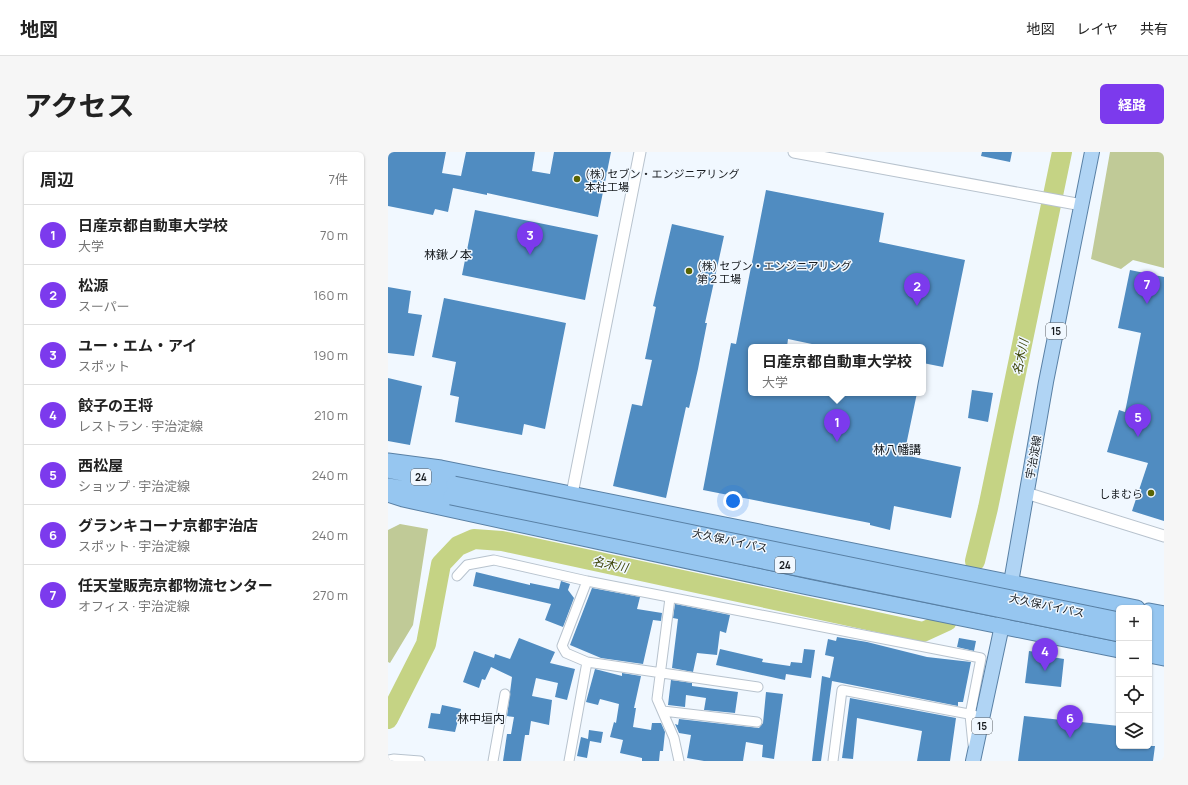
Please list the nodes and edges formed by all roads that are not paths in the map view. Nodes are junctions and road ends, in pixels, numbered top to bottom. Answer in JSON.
{"nodes":[{"id":1,"x":640,"y":152,"type":"edge"},
{"id":2,"x":794,"y":152,"type":"edge"},
{"id":3,"x":1092,"y":152,"type":"edge"},
{"id":4,"x":1075,"y":204,"type":"junction"},
{"id":5,"x":388,"y":461,"type":"edge"},
{"id":6,"x":388,"y":470,"type":"edge"},
{"id":7,"x":388,"y":486,"type":"edge"},
{"id":8,"x":452,"y":490,"type":"junction"},
{"id":9,"x":1026,"y":493,"type":"junction"},
{"id":10,"x":388,"y":494,"type":"edge"},
{"id":11,"x":572,"y":494,"type":"junction"},
{"id":12,"x":1164,"y":536,"type":"edge"},
{"id":13,"x":457,"y":576,"type":"dead end"},
{"id":14,"x":587,"y":581,"type":"junction"},
{"id":15,"x":1011,"y":583,"type":"junction"},
{"id":16,"x":670,"y":598,"type":"junction"},
{"id":17,"x":1122,"y":605,"type":"edge"},
{"id":18,"x":1152,"y":612,"type":"edge"},
{"id":19,"x":1164,"y":614,"type":"edge"},
{"id":20,"x":1116,"y":619,"type":"edge"},
{"id":21,"x":1002,"y":626,"type":"junction"},
{"id":22,"x":1152,"y":627,"type":"edge"},
{"id":23,"x":1164,"y":629,"type":"edge"},
{"id":24,"x":1116,"y":633,"type":"edge"},
{"id":25,"x":1152,"y":641,"type":"edge"},
{"id":26,"x":1164,"y":643,"type":"edge"},
{"id":27,"x":1116,"y":649,"type":"edge"},
{"id":28,"x":1152,"y":656,"type":"edge"},
{"id":29,"x":1164,"y":658,"type":"edge"},
{"id":30,"x":588,"y":662,"type":"junction"},
{"id":31,"x":660,"y":674,"type":"junction"},
{"id":32,"x":758,"y":687,"type":"dead end"},
{"id":33,"x":505,"y":694,"type":"dead end"},
{"id":34,"x":663,"y":711,"type":"junction"},
{"id":35,"x":970,"y":715,"type":"junction"},
{"id":36,"x":984,"y":717,"type":"junction"},
{"id":37,"x":757,"y":722,"type":"dead end"},
{"id":38,"x":974,"y":758,"type":"edge"},
{"id":39,"x":388,"y":760,"type":"edge"},
{"id":40,"x":415,"y":761,"type":"edge"},
{"id":41,"x":493,"y":761,"type":"edge"},
{"id":42,"x":569,"y":761,"type":"edge"},
{"id":43,"x":679,"y":761,"type":"edge"},
{"id":44,"x":833,"y":761,"type":"edge"}],
"edges":[{"from":1,"to":11,"type":"street"},
{"from":2,"to":4,"type":"street"},
{"from":3,"to":4,"type":"main road","name":"宇治淀線","number":"15"},
{"from":4,"to":9,"type":"main road","name":"宇治淀線","number":"15"},
{"from":5,"to":11,"type":"highway"},
{"from":6,"to":8,"type":"highway","name":"大久保バイパス","number":"24"},
{"from":7,"to":8,"type":"highway","name":"大久保バイパス","number":"24"},
{"from":8,"to":20,"type":"highway","name":"大久保バイパス","number":"24","bridge":true},
{"from":8,"to":24,"type":"highway","name":"大久保バイパス","number":"24","bridge":true},
{"from":9,"to":12,"type":"street"},
{"from":9,"to":15,"type":"main road","name":"宇治淀線","number":"15"},
{"from":10,"to":21,"type":"highway"},
{"from":11,"to":15,"type":"highway"},
{"from":13,"to":14,"type":"street"},
{"from":14,"to":16,"type":"street"},
{"from":14,"to":30,"type":"street"},
{"from":15,"to":17,"type":"highway"},
{"from":15,"to":21,"type":"main road","name":"宇治淀線","number":"15"},
{"from":16,"to":31,"type":"street"},
{"from":16,"to":35,"type":"street"},
{"from":18,"to":19,"type":"highway"},
{"from":21,"to":27,"type":"highway"},
{"from":21,"to":36,"type":"main road","name":"宇治淀線","number":"15"},
{"from":22,"to":23,"type":"highway"},
{"from":25,"to":26,"type":"highway"},
{"from":28,"to":29,"type":"highway"},
{"from":30,"to":31,"type":"street"},
{"from":30,"to":42,"type":"street"},
{"from":31,"to":32,"type":"street"},
{"from":31,"to":34,"type":"street"},
{"from":33,"to":41,"type":"street"},
{"from":34,"to":37,"type":"street"},
{"from":34,"to":43,"type":"street"},
{"from":35,"to":36,"type":"street"},
{"from":35,"to":38,"type":"street"},
{"from":35,"to":44,"type":"street"},
{"from":36,"to":38,"type":"main road","name":"宇治淀線","number":"15"},
{"from":39,"to":40,"type":"street"}]}
